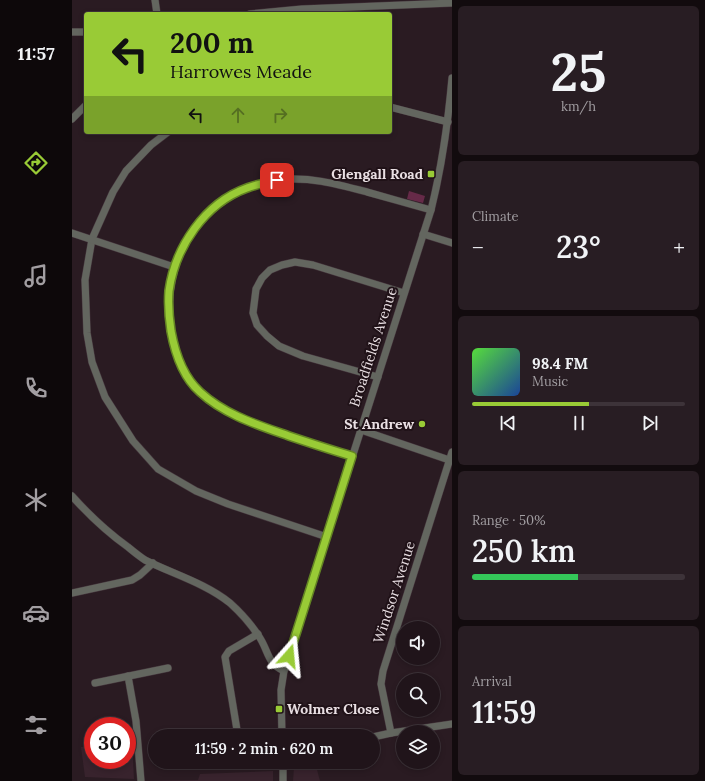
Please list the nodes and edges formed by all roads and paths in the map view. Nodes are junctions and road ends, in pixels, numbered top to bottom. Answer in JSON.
{"nodes":[{"id":1,"x":155,"y":0,"type":"edge"},
{"id":2,"x":452,"y":3,"type":"edge"},
{"id":3,"x":157,"y":12,"type":"edge"},
{"id":4,"x":271,"y":12,"type":"edge"},
{"id":5,"x":72,"y":32,"type":"edge"},
{"id":6,"x":84,"y":32,"type":"edge"},
{"id":7,"x":452,"y":78,"type":"edge"},
{"id":8,"x":84,"y":107,"type":"edge"},
{"id":9,"x":392,"y":108,"type":"edge"},
{"id":10,"x":72,"y":119,"type":"edge"},
{"id":11,"x":448,"y":122,"type":"junction"},
{"id":12,"x":165,"y":134,"type":"edge"},
{"id":13,"x":431,"y":210,"type":"junction"},
{"id":14,"x":72,"y":233,"type":"edge"},
{"id":15,"x":424,"y":234,"type":"junction"},
{"id":16,"x":92,"y":239,"type":"junction"},
{"id":17,"x":452,"y":243,"type":"edge"},
{"id":18,"x":174,"y":267,"type":"junction"},
{"id":19,"x":404,"y":293,"type":"junction"},
{"id":20,"x":378,"y":377,"type":"junction"},
{"id":21,"x":360,"y":430,"type":"junction"},
{"id":22,"x":452,"y":452,"type":"edge"},
{"id":23,"x":352,"y":456,"type":"junction"},
{"id":24,"x":451,"y":461,"type":"edge"},
{"id":25,"x":72,"y":496,"type":"edge"},
{"id":26,"x":327,"y":536,"type":"junction"},
{"id":27,"x":153,"y":563,"type":"junction"},
{"id":28,"x":72,"y":593,"type":"edge"},
{"id":29,"x":258,"y":634,"type":"junction"},
{"id":30,"x":168,"y":668,"type":"dead end"},
{"id":31,"x":284,"y":671,"type":"junction"},
{"id":32,"x":128,"y":676,"type":"junction"},
{"id":33,"x":95,"y":683,"type":"dead end"},
{"id":34,"x":452,"y":724,"type":"edge"},
{"id":35,"x":237,"y":729,"type":"edge"},
{"id":36,"x":282,"y":729,"type":"edge"},
{"id":37,"x":390,"y":733,"type":"junction"},
{"id":38,"x":380,"y":735,"type":"edge"},
{"id":39,"x":283,"y":769,"type":"edge"},
{"id":40,"x":141,"y":781,"type":"edge"},
{"id":41,"x":283,"y":781,"type":"edge"}],
"edges":[{"from":1,"to":3,"type":"street"},
{"from":2,"to":4,"type":"street"},
{"from":5,"to":6,"type":"street"},
{"from":7,"to":11,"type":"street","name":"Broadfields Avenue"},
{"from":8,"to":10,"type":"street"},
{"from":9,"to":11,"type":"street"},
{"from":11,"to":13,"type":"street","name":"Broadfields Avenue"},
{"from":12,"to":16,"type":"street"},
{"from":13,"to":15,"type":"street","name":"Broadfields Avenue"},
{"from":13,"to":18,"type":"street"},
{"from":14,"to":16,"type":"street"},
{"from":15,"to":17,"type":"street"},
{"from":15,"to":19,"type":"street","name":"Broadfields Avenue"},
{"from":16,"to":18,"type":"street"},
{"from":16,"to":26,"type":"street"},
{"from":18,"to":23,"type":"street"},
{"from":19,"to":20,"type":"street","name":"Broadfields Avenue"},
{"from":19,"to":20,"type":"street"},
{"from":20,"to":21,"type":"street","name":"Broadfields Avenue"},
{"from":21,"to":23,"type":"street","name":"Broadfields Avenue"},
{"from":21,"to":24,"type":"street"},
{"from":22,"to":24,"type":"street","name":"Windsor Avenue"},
{"from":23,"to":26,"type":"street","name":"Broadfields Avenue"},
{"from":24,"to":37,"type":"street","name":"Windsor Avenue"},
{"from":25,"to":27,"type":"street"},
{"from":26,"to":31,"type":"street","name":"Broadfields Avenue"},
{"from":27,"to":28,"type":"street"},
{"from":27,"to":29,"type":"street"},
{"from":29,"to":31,"type":"street"},
{"from":29,"to":35,"type":"street"},
{"from":30,"to":32,"type":"street"},
{"from":31,"to":36,"type":"street","name":"Broadfields Avenue"},
{"from":32,"to":33,"type":"street"},
{"from":32,"to":40,"type":"street"},
{"from":34,"to":37,"type":"street"},
{"from":37,"to":38,"type":"street"},
{"from":39,"to":41,"type":"street"}]}
